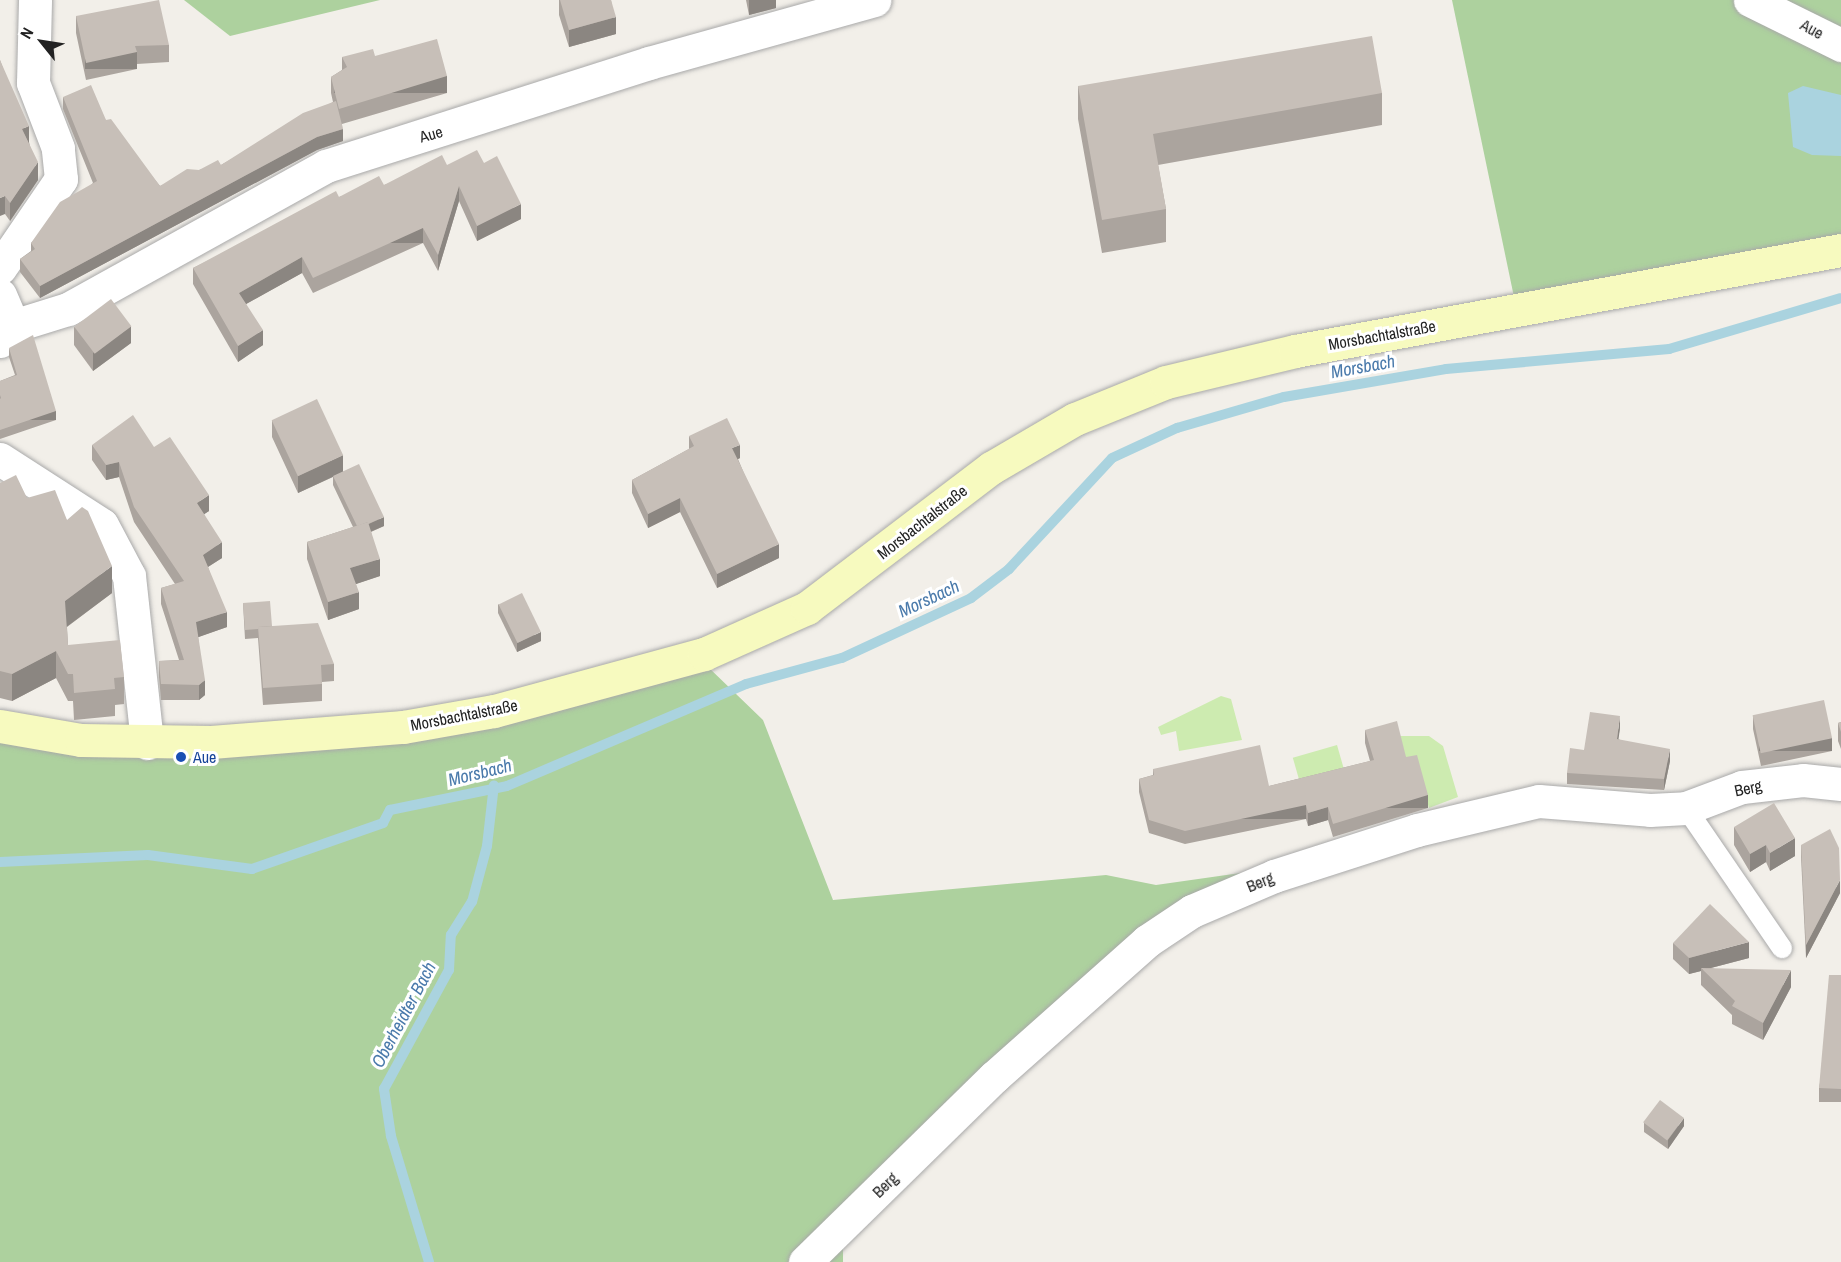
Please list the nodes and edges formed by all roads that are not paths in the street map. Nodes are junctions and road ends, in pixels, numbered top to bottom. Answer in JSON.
{"nodes":[{"id":1,"x":35,"y":0,"type":"edge"},
{"id":2,"x":874,"y":0,"type":"edge"},
{"id":3,"x":1750,"y":0,"type":"edge"},
{"id":4,"x":1841,"y":45,"type":"edge"},
{"id":5,"x":1841,"y":250,"type":"edge"},
{"id":6,"x":0,"y":268,"type":"edge"},
{"id":7,"x":0,"y":295,"type":"edge"},
{"id":8,"x":6,"y":333,"type":"edge"},
{"id":9,"x":0,"y":459,"type":"edge"},
{"id":10,"x":0,"y":726,"type":"edge"},
{"id":11,"x":147,"y":743,"type":"junction"},
{"id":12,"x":1841,"y":784,"type":"edge"},
{"id":13,"x":1686,"y":808,"type":"junction"},
{"id":14,"x":1782,"y":948,"type":"dead end"},
{"id":15,"x":805,"y":1262,"type":"edge"}],
"edges":[{"from":1,"to":6,"type":"street"},
{"from":2,"to":8,"type":"street","name":"Aue"},
{"from":3,"to":4,"type":"street","name":"Aue"},
{"from":5,"to":11,"type":"main road","name":"Morsbachtalstraße"},
{"from":7,"to":8,"type":"street","name":"Aue"},
{"from":9,"to":11,"type":"street"},
{"from":10,"to":11,"type":"main road","name":"Morsbachtalstraße"},
{"from":12,"to":13,"type":"street","name":"Berg"},
{"from":13,"to":14,"type":"lane"},
{"from":13,"to":15,"type":"street","name":"Berg"}]}
